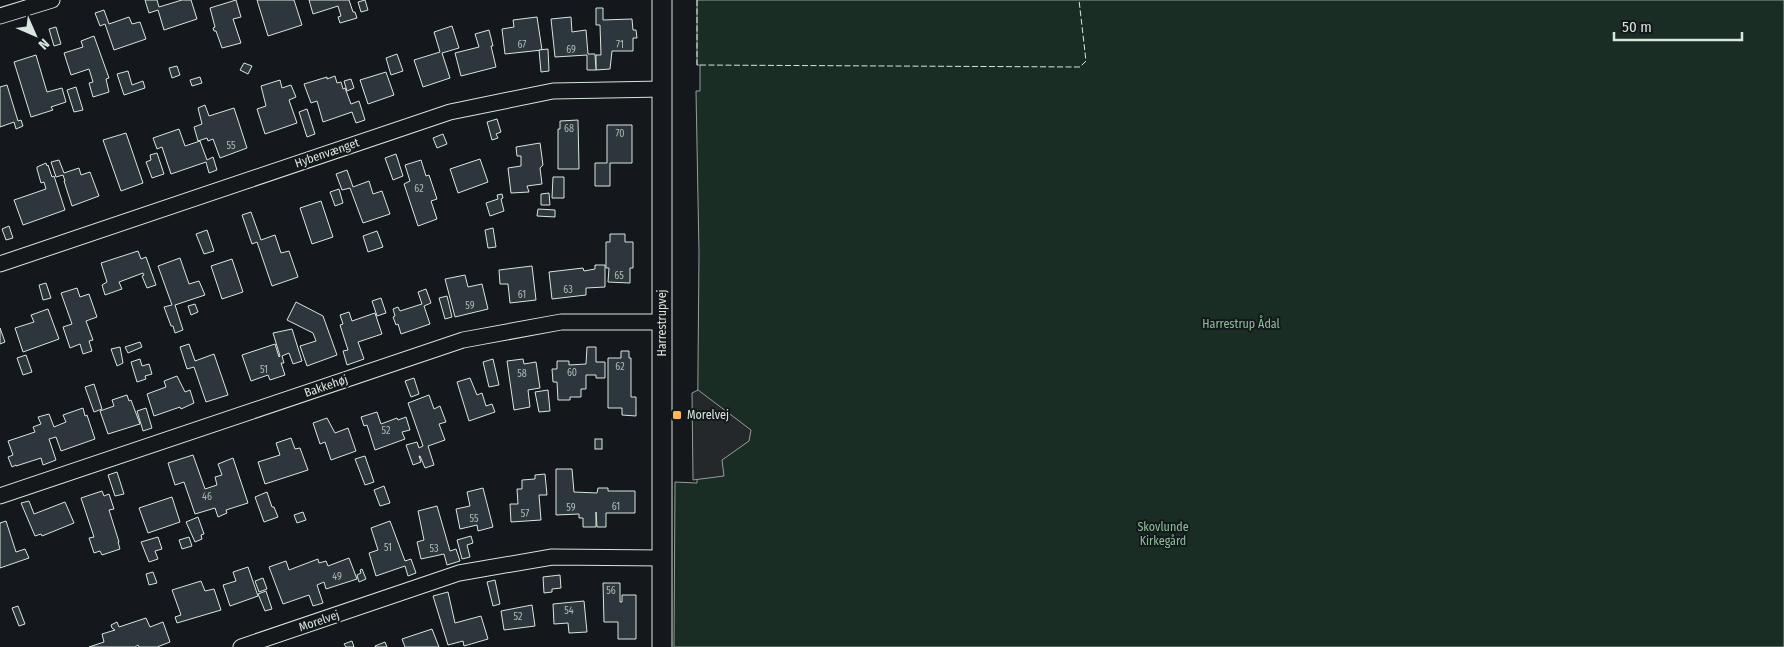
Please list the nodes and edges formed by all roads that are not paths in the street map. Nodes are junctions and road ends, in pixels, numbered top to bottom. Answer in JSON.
{"nodes":[{"id":1,"x":52,"y":0,"type":"edge"},
{"id":2,"x":662,"y":0,"type":"edge"},
{"id":3,"x":0,"y":16,"type":"edge"},
{"id":4,"x":663,"y":89,"type":"junction"},
{"id":5,"x":0,"y":264,"type":"edge"},
{"id":6,"x":662,"y":322,"type":"junction"},
{"id":7,"x":0,"y":496,"type":"edge"},
{"id":8,"x":662,"y":558,"type":"junction"},
{"id":9,"x":241,"y":647,"type":"edge"},
{"id":10,"x":662,"y":647,"type":"edge"}],
"edges":[{"from":1,"to":3,"type":"street"},
{"from":2,"to":4,"type":"street","name":"Harrestrupvej"},
{"from":4,"to":5,"type":"street","name":"Hybenvænget"},
{"from":4,"to":6,"type":"street","name":"Harrestrupvej"},
{"from":6,"to":7,"type":"street","name":"Bakkehøj"},
{"from":6,"to":8,"type":"street","name":"Harrestrupvej"},
{"from":8,"to":9,"type":"street","name":"Morelvej"},
{"from":8,"to":10,"type":"street","name":"Harrestrupvej"}]}
